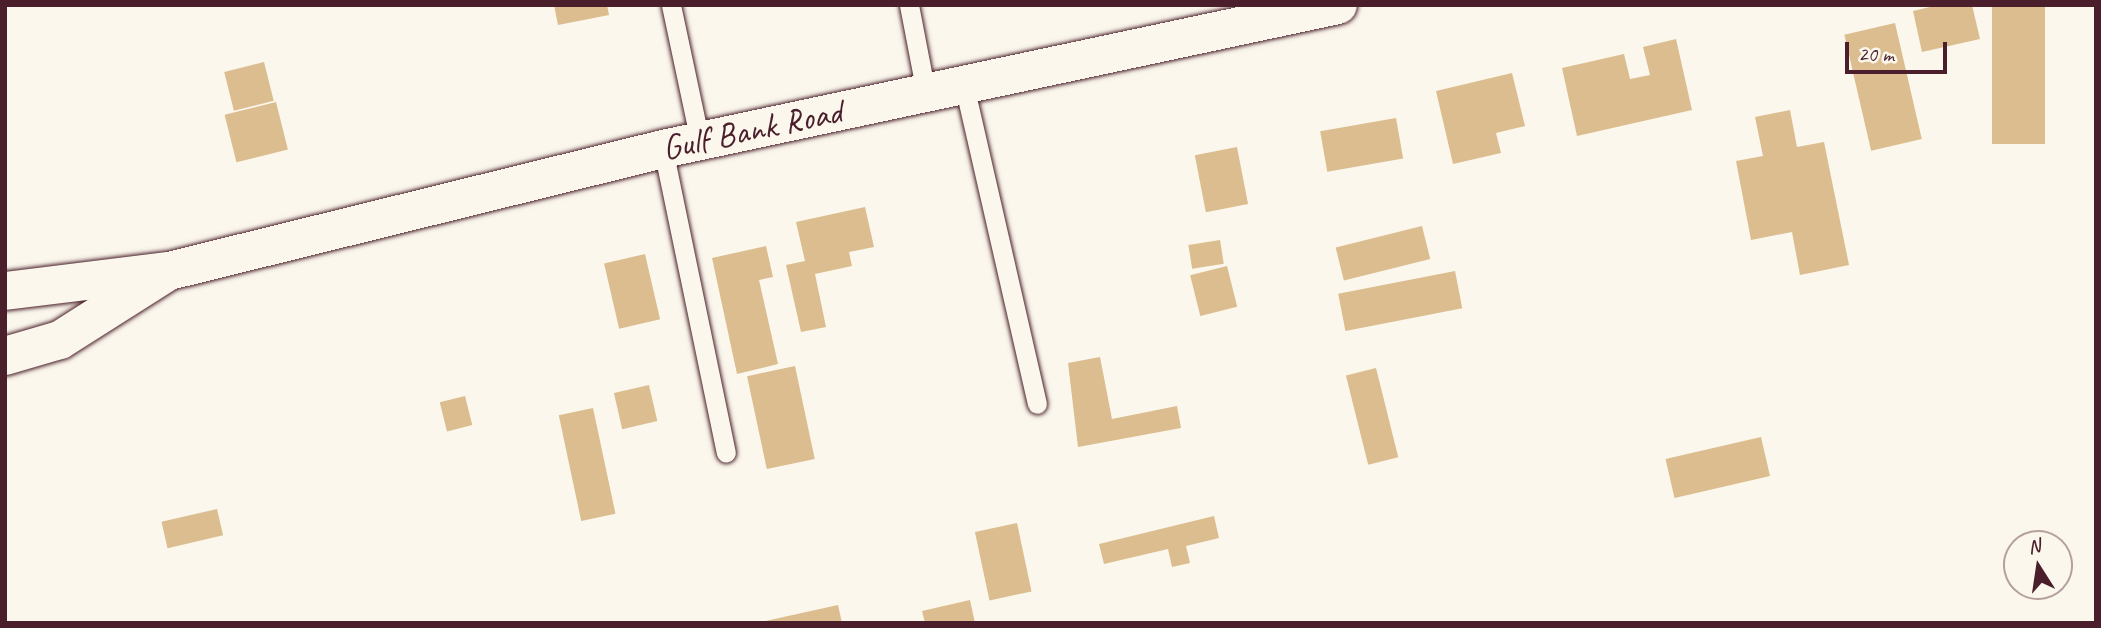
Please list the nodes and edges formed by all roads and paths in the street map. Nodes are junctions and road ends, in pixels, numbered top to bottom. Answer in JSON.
{"nodes":[{"id":1,"x":671,"y":5,"type":"edge"},
{"id":2,"x":909,"y":5,"type":"edge"},
{"id":3,"x":1338,"y":5,"type":"edge"},
{"id":4,"x":964,"y":85,"type":"junction"},
{"id":5,"x":926,"y":93,"type":"junction"},
{"id":6,"x":700,"y":141,"type":"junction"},
{"id":7,"x":663,"y":149,"type":"junction"},
{"id":8,"x":169,"y":271,"type":"junction"},
{"id":9,"x":5,"y":291,"type":"edge"},
{"id":10,"x":5,"y":356,"type":"edge"},
{"id":11,"x":1037,"y":404,"type":"dead end"},
{"id":12,"x":726,"y":453,"type":"dead end"}],
"edges":[{"from":1,"to":6,"type":"lane"},
{"from":2,"to":5,"type":"lane"},
{"from":3,"to":4,"type":"main road","name":"Gulf Bank Road"},
{"from":4,"to":5,"type":"main road","name":"Gulf Bank Road"},
{"from":4,"to":11,"type":"lane"},
{"from":5,"to":6,"type":"main road","name":"Gulf Bank Road"},
{"from":6,"to":7,"type":"main road","name":"Gulf Bank Road"},
{"from":7,"to":8,"type":"main road","name":"Gulf Bank Road"},
{"from":7,"to":12,"type":"lane"},
{"from":8,"to":9,"type":"main road","name":"Gulf Bank Road"},
{"from":8,"to":10,"type":"main road","name":"Gulf Bank Road"}]}
